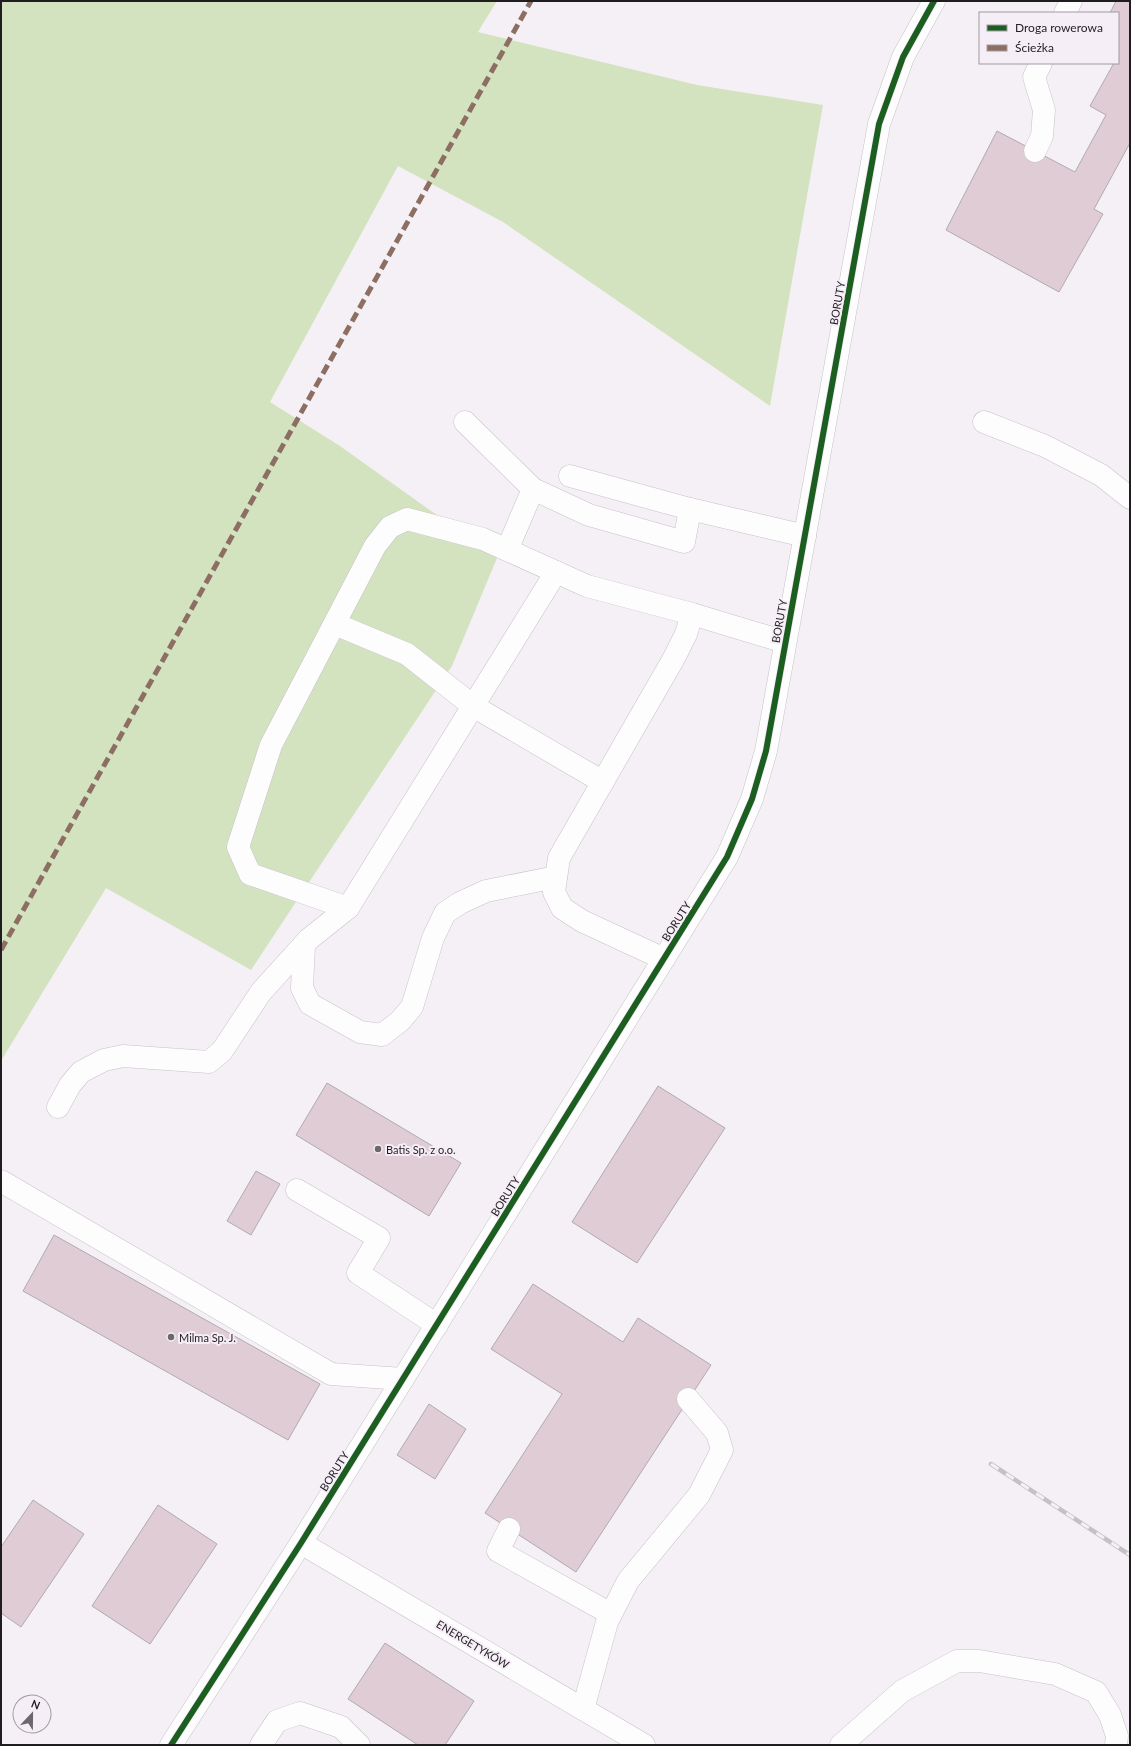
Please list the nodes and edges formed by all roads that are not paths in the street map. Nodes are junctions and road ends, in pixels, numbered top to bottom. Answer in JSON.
{"nodes":[{"id":1,"x":934,"y":1,"type":"edge"},
{"id":2,"x":1072,"y":1,"type":"edge"},
{"id":3,"x":1066,"y":12,"type":"edge"},
{"id":4,"x":1040,"y":64,"type":"edge"},
{"id":5,"x":1035,"y":151,"type":"dead end"},
{"id":6,"x":465,"y":422,"type":"dead end"},
{"id":7,"x":984,"y":422,"type":"dead end"},
{"id":8,"x":570,"y":476,"type":"dead end"},
{"id":9,"x":533,"y":489,"type":"junction"},
{"id":10,"x":1130,"y":498,"type":"edge"},
{"id":11,"x":690,"y":509,"type":"junction"},
{"id":12,"x":805,"y":536,"type":"junction"},
{"id":13,"x":507,"y":550,"type":"junction"},
{"id":14,"x":556,"y":572,"type":"junction"},
{"id":15,"x":692,"y":614,"type":"junction"},
{"id":16,"x":334,"y":624,"type":"junction"},
{"id":17,"x":785,"y":642,"type":"junction"},
{"id":18,"x":473,"y":706,"type":"junction"},
{"id":19,"x":602,"y":782,"type":"junction"},
{"id":20,"x":556,"y":877,"type":"junction"},
{"id":21,"x":348,"y":908,"type":"junction"},
{"id":22,"x":304,"y":945,"type":"junction"},
{"id":23,"x":664,"y":959,"type":"junction"},
{"id":24,"x":58,"y":1107,"type":"dead end"},
{"id":25,"x":1,"y":1181,"type":"edge"},
{"id":26,"x":297,"y":1190,"type":"dead end"},
{"id":27,"x":437,"y":1325,"type":"junction"},
{"id":28,"x":403,"y":1379,"type":"junction"},
{"id":29,"x":688,"y":1399,"type":"dead end"},
{"id":30,"x":509,"y":1529,"type":"dead end"},
{"id":31,"x":302,"y":1543,"type":"junction"},
{"id":32,"x":611,"y":1614,"type":"junction"},
{"id":33,"x":584,"y":1709,"type":"junction"},
{"id":34,"x":844,"y":1744,"type":"edge"},
{"id":35,"x":171,"y":1745,"type":"edge"},
{"id":36,"x":261,"y":1745,"type":"edge"},
{"id":37,"x":359,"y":1745,"type":"edge"},
{"id":38,"x":644,"y":1745,"type":"edge"},
{"id":39,"x":1116,"y":1745,"type":"edge"}],
"edges":[{"from":1,"to":12,"type":"street","name":"BORUTY"},
{"from":2,"to":3,"type":"street"},
{"from":4,"to":5,"type":"street"},
{"from":6,"to":9,"type":"street"},
{"from":7,"to":10,"type":"street"},
{"from":8,"to":11,"type":"street"},
{"from":9,"to":11,"type":"street"},
{"from":9,"to":13,"type":"street"},
{"from":11,"to":12,"type":"street"},
{"from":12,"to":17,"type":"street","name":"BORUTY"},
{"from":13,"to":14,"type":"street"},
{"from":13,"to":16,"type":"street"},
{"from":14,"to":15,"type":"street"},
{"from":14,"to":18,"type":"street"},
{"from":15,"to":17,"type":"street"},
{"from":15,"to":19,"type":"street"},
{"from":16,"to":18,"type":"street"},
{"from":16,"to":21,"type":"street"},
{"from":17,"to":23,"type":"street","name":"BORUTY"},
{"from":18,"to":19,"type":"street"},
{"from":18,"to":21,"type":"street"},
{"from":19,"to":20,"type":"street"},
{"from":20,"to":22,"type":"street"},
{"from":20,"to":23,"type":"street"},
{"from":21,"to":22,"type":"street"},
{"from":22,"to":24,"type":"street"},
{"from":23,"to":27,"type":"street","name":"BORUTY"},
{"from":25,"to":28,"type":"street"},
{"from":26,"to":27,"type":"street"},
{"from":27,"to":28,"type":"street","name":"BORUTY"},
{"from":28,"to":31,"type":"street","name":"BORUTY"},
{"from":29,"to":32,"type":"street"},
{"from":30,"to":32,"type":"street"},
{"from":31,"to":33,"type":"street","name":"ENERGETYKÓW"},
{"from":31,"to":35,"type":"street","name":"BORUTY"},
{"from":32,"to":33,"type":"street"},
{"from":33,"to":38,"type":"street","name":"ENERGETYKÓW"},
{"from":34,"to":39,"type":"street"},
{"from":36,"to":37,"type":"street"}]}
